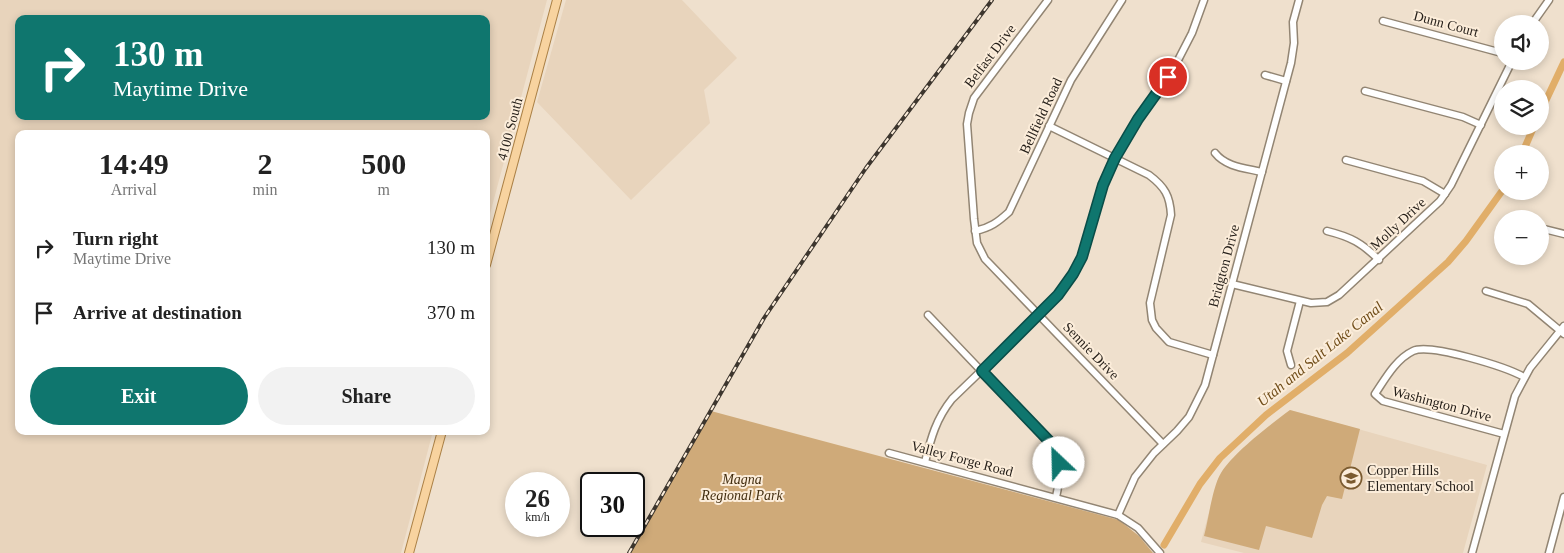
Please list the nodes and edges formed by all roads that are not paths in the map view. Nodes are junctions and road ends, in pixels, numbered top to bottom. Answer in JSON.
{"nodes":[{"id":1,"x":557,"y":0,"type":"edge"},
{"id":2,"x":1048,"y":0,"type":"edge"},
{"id":3,"x":1122,"y":0,"type":"edge"},
{"id":4,"x":1204,"y":0,"type":"edge"},
{"id":5,"x":1299,"y":0,"type":"edge"},
{"id":6,"x":1549,"y":0,"type":"edge"},
{"id":7,"x":1538,"y":15,"type":"edge"},
{"id":8,"x":1383,"y":21,"type":"dead end"},
{"id":9,"x":1494,"y":51,"type":"edge"},
{"id":10,"x":1508,"y":70,"type":"edge"},
{"id":11,"x":1265,"y":75,"type":"dead end"},
{"id":12,"x":1286,"y":80,"type":"junction"},
{"id":13,"x":1365,"y":90,"type":"dead end"},
{"id":14,"x":972,"y":104,"type":"joint"},
{"id":15,"x":1481,"y":125,"type":"junction"},
{"id":16,"x":1049,"y":126,"type":"junction"},
{"id":17,"x":1215,"y":153,"type":"dead end"},
{"id":18,"x":1115,"y":158,"type":"junction"},
{"id":19,"x":1346,"y":160,"type":"dead end"},
{"id":20,"x":1262,"y":172,"type":"junction"},
{"id":21,"x":1445,"y":194,"type":"junction"},
{"id":22,"x":1328,"y":230,"type":"dead end"},
{"id":23,"x":1549,"y":230,"type":"edge"},
{"id":24,"x":975,"y":231,"type":"junction"},
{"id":25,"x":1564,"y":234,"type":"edge"},
{"id":26,"x":490,"y":250,"type":"edge"},
{"id":27,"x":1378,"y":260,"type":"junction"},
{"id":28,"x":1232,"y":284,"type":"junction"},
{"id":29,"x":1486,"y":291,"type":"dead end"},
{"id":30,"x":1300,"y":301,"type":"junction"},
{"id":31,"x":928,"y":315,"type":"dead end"},
{"id":32,"x":1039,"y":315,"type":"junction"},
{"id":33,"x":1563,"y":330,"type":"edge"},
{"id":34,"x":1213,"y":355,"type":"junction"},
{"id":35,"x":1292,"y":365,"type":"dead end"},
{"id":36,"x":982,"y":371,"type":"junction"},
{"id":37,"x":1524,"y":377,"type":"junction"},
{"id":38,"x":1504,"y":434,"type":"junction"},
{"id":39,"x":441,"y":435,"type":"edge"},
{"id":40,"x":1163,"y":444,"type":"junction"},
{"id":41,"x":889,"y":453,"type":"dead end"},
{"id":42,"x":925,"y":462,"type":"junction"},
{"id":43,"x":1056,"y":497,"type":"junction"},
{"id":44,"x":1564,"y":497,"type":"edge"},
{"id":45,"x":1118,"y":515,"type":"junction"},
{"id":46,"x":1158,"y":552,"type":"edge"},
{"id":47,"x":409,"y":553,"type":"edge"},
{"id":48,"x":1472,"y":553,"type":"edge"},
{"id":49,"x":1549,"y":553,"type":"edge"}],
"edges":[{"from":1,"to":26,"type":"main road","name":"4100 South"},
{"from":2,"to":14,"type":"street","name":"Belfast Drive"},
{"from":3,"to":16,"type":"street","name":"Bellfield Road"},
{"from":4,"to":18,"type":"street"},
{"from":5,"to":12,"type":"street","name":"Bridgton Drive"},
{"from":6,"to":7,"type":"street"},
{"from":8,"to":9,"type":"street","name":"Dunn Court"},
{"from":10,"to":15,"type":"street","name":"Molly Drive"},
{"from":11,"to":12,"type":"street"},
{"from":12,"to":20,"type":"street","name":"Bridgton Drive"},
{"from":13,"to":15,"type":"street"},
{"from":14,"to":24,"type":"street","name":"Sennie Drive"},
{"from":15,"to":21,"type":"street","name":"Molly Drive"},
{"from":16,"to":18,"type":"street"},
{"from":16,"to":24,"type":"street","name":"Bellfield Road"},
{"from":17,"to":20,"type":"street"},
{"from":18,"to":32,"type":"street"},
{"from":18,"to":34,"type":"street"},
{"from":19,"to":21,"type":"street"},
{"from":20,"to":28,"type":"street","name":"Bridgton Drive"},
{"from":21,"to":27,"type":"street","name":"Molly Drive"},
{"from":22,"to":27,"type":"street"},
{"from":23,"to":25,"type":"street"},
{"from":24,"to":32,"type":"street","name":"Sennie Drive"},
{"from":27,"to":30,"type":"street","name":"Molly Drive"},
{"from":28,"to":30,"type":"street","name":"Molly Drive"},
{"from":28,"to":34,"type":"street","name":"Bridgton Drive"},
{"from":29,"to":33,"type":"street"},
{"from":30,"to":35,"type":"street"},
{"from":31,"to":36,"type":"street"},
{"from":32,"to":36,"type":"street"},
{"from":32,"to":40,"type":"street","name":"Sennie Drive"},
{"from":33,"to":37,"type":"street"},
{"from":34,"to":40,"type":"street","name":"Bridgton Drive"},
{"from":36,"to":42,"type":"street"},
{"from":36,"to":43,"type":"street"},
{"from":37,"to":38,"type":"street"},
{"from":37,"to":38,"type":"street","name":"Washington Drive"},
{"from":38,"to":48,"type":"street"},
{"from":39,"to":47,"type":"main road"},
{"from":40,"to":45,"type":"street","name":"Bridgton Drive"},
{"from":41,"to":42,"type":"street","name":"Valley Forge Road"},
{"from":42,"to":43,"type":"street","name":"Valley Forge Road"},
{"from":43,"to":45,"type":"street","name":"Valley Forge Road"},
{"from":44,"to":49,"type":"street"},
{"from":45,"to":46,"type":"street","name":"Valley Forge Road"}]}
